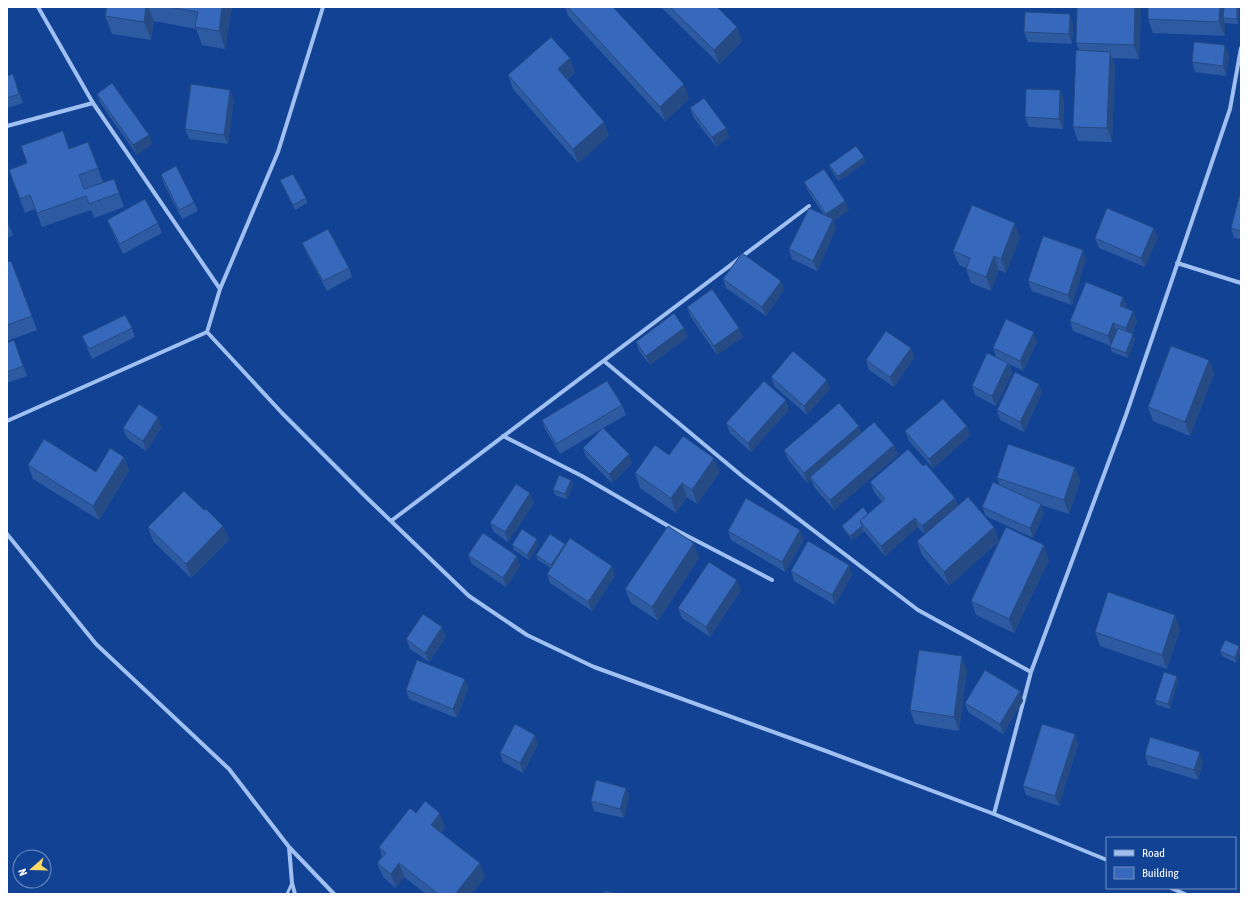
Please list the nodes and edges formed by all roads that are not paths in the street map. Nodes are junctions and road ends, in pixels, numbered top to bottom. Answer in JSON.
{"nodes":[{"id":1,"x":38,"y":7,"type":"edge"},
{"id":2,"x":323,"y":7,"type":"edge"},
{"id":3,"x":1241,"y":48,"type":"edge"},
{"id":4,"x":93,"y":103,"type":"junction"},
{"id":5,"x":7,"y":126,"type":"edge"},
{"id":6,"x":809,"y":206,"type":"dead end"},
{"id":7,"x":1178,"y":263,"type":"junction"},
{"id":8,"x":1241,"y":283,"type":"edge"},
{"id":9,"x":220,"y":289,"type":"junction"},
{"id":10,"x":207,"y":332,"type":"junction"},
{"id":11,"x":604,"y":361,"type":"junction"},
{"id":12,"x":7,"y":421,"type":"edge"},
{"id":13,"x":503,"y":436,"type":"junction"},
{"id":14,"x":391,"y":521,"type":"junction"},
{"id":15,"x":7,"y":534,"type":"edge"},
{"id":16,"x":772,"y":580,"type":"dead end"},
{"id":17,"x":1031,"y":672,"type":"junction"},
{"id":18,"x":994,"y":814,"type":"junction"},
{"id":19,"x":289,"y":847,"type":"junction"},
{"id":20,"x":1106,"y":860,"type":"edge"},
{"id":21,"x":292,"y":883,"type":"junction"},
{"id":22,"x":1174,"y":889,"type":"edge"},
{"id":23,"x":287,"y":894,"type":"edge"},
{"id":24,"x":295,"y":894,"type":"edge"},
{"id":25,"x":334,"y":894,"type":"edge"},
{"id":26,"x":1186,"y":894,"type":"edge"}],
"edges":[{"from":1,"to":4,"type":"street"},
{"from":2,"to":9,"type":"street"},
{"from":3,"to":7,"type":"street"},
{"from":4,"to":5,"type":"street"},
{"from":4,"to":9,"type":"street"},
{"from":6,"to":11,"type":"street"},
{"from":7,"to":8,"type":"street"},
{"from":7,"to":17,"type":"street"},
{"from":9,"to":10,"type":"street"},
{"from":10,"to":12,"type":"street"},
{"from":10,"to":14,"type":"street"},
{"from":11,"to":13,"type":"street"},
{"from":11,"to":17,"type":"street"},
{"from":13,"to":14,"type":"street"},
{"from":13,"to":16,"type":"street"},
{"from":14,"to":18,"type":"street"},
{"from":15,"to":19,"type":"street"},
{"from":17,"to":18,"type":"street"},
{"from":18,"to":20,"type":"street"},
{"from":19,"to":21,"type":"street"},
{"from":19,"to":25,"type":"street"},
{"from":21,"to":23,"type":"lane"},
{"from":21,"to":24,"type":"street"},
{"from":22,"to":26,"type":"street"}]}
